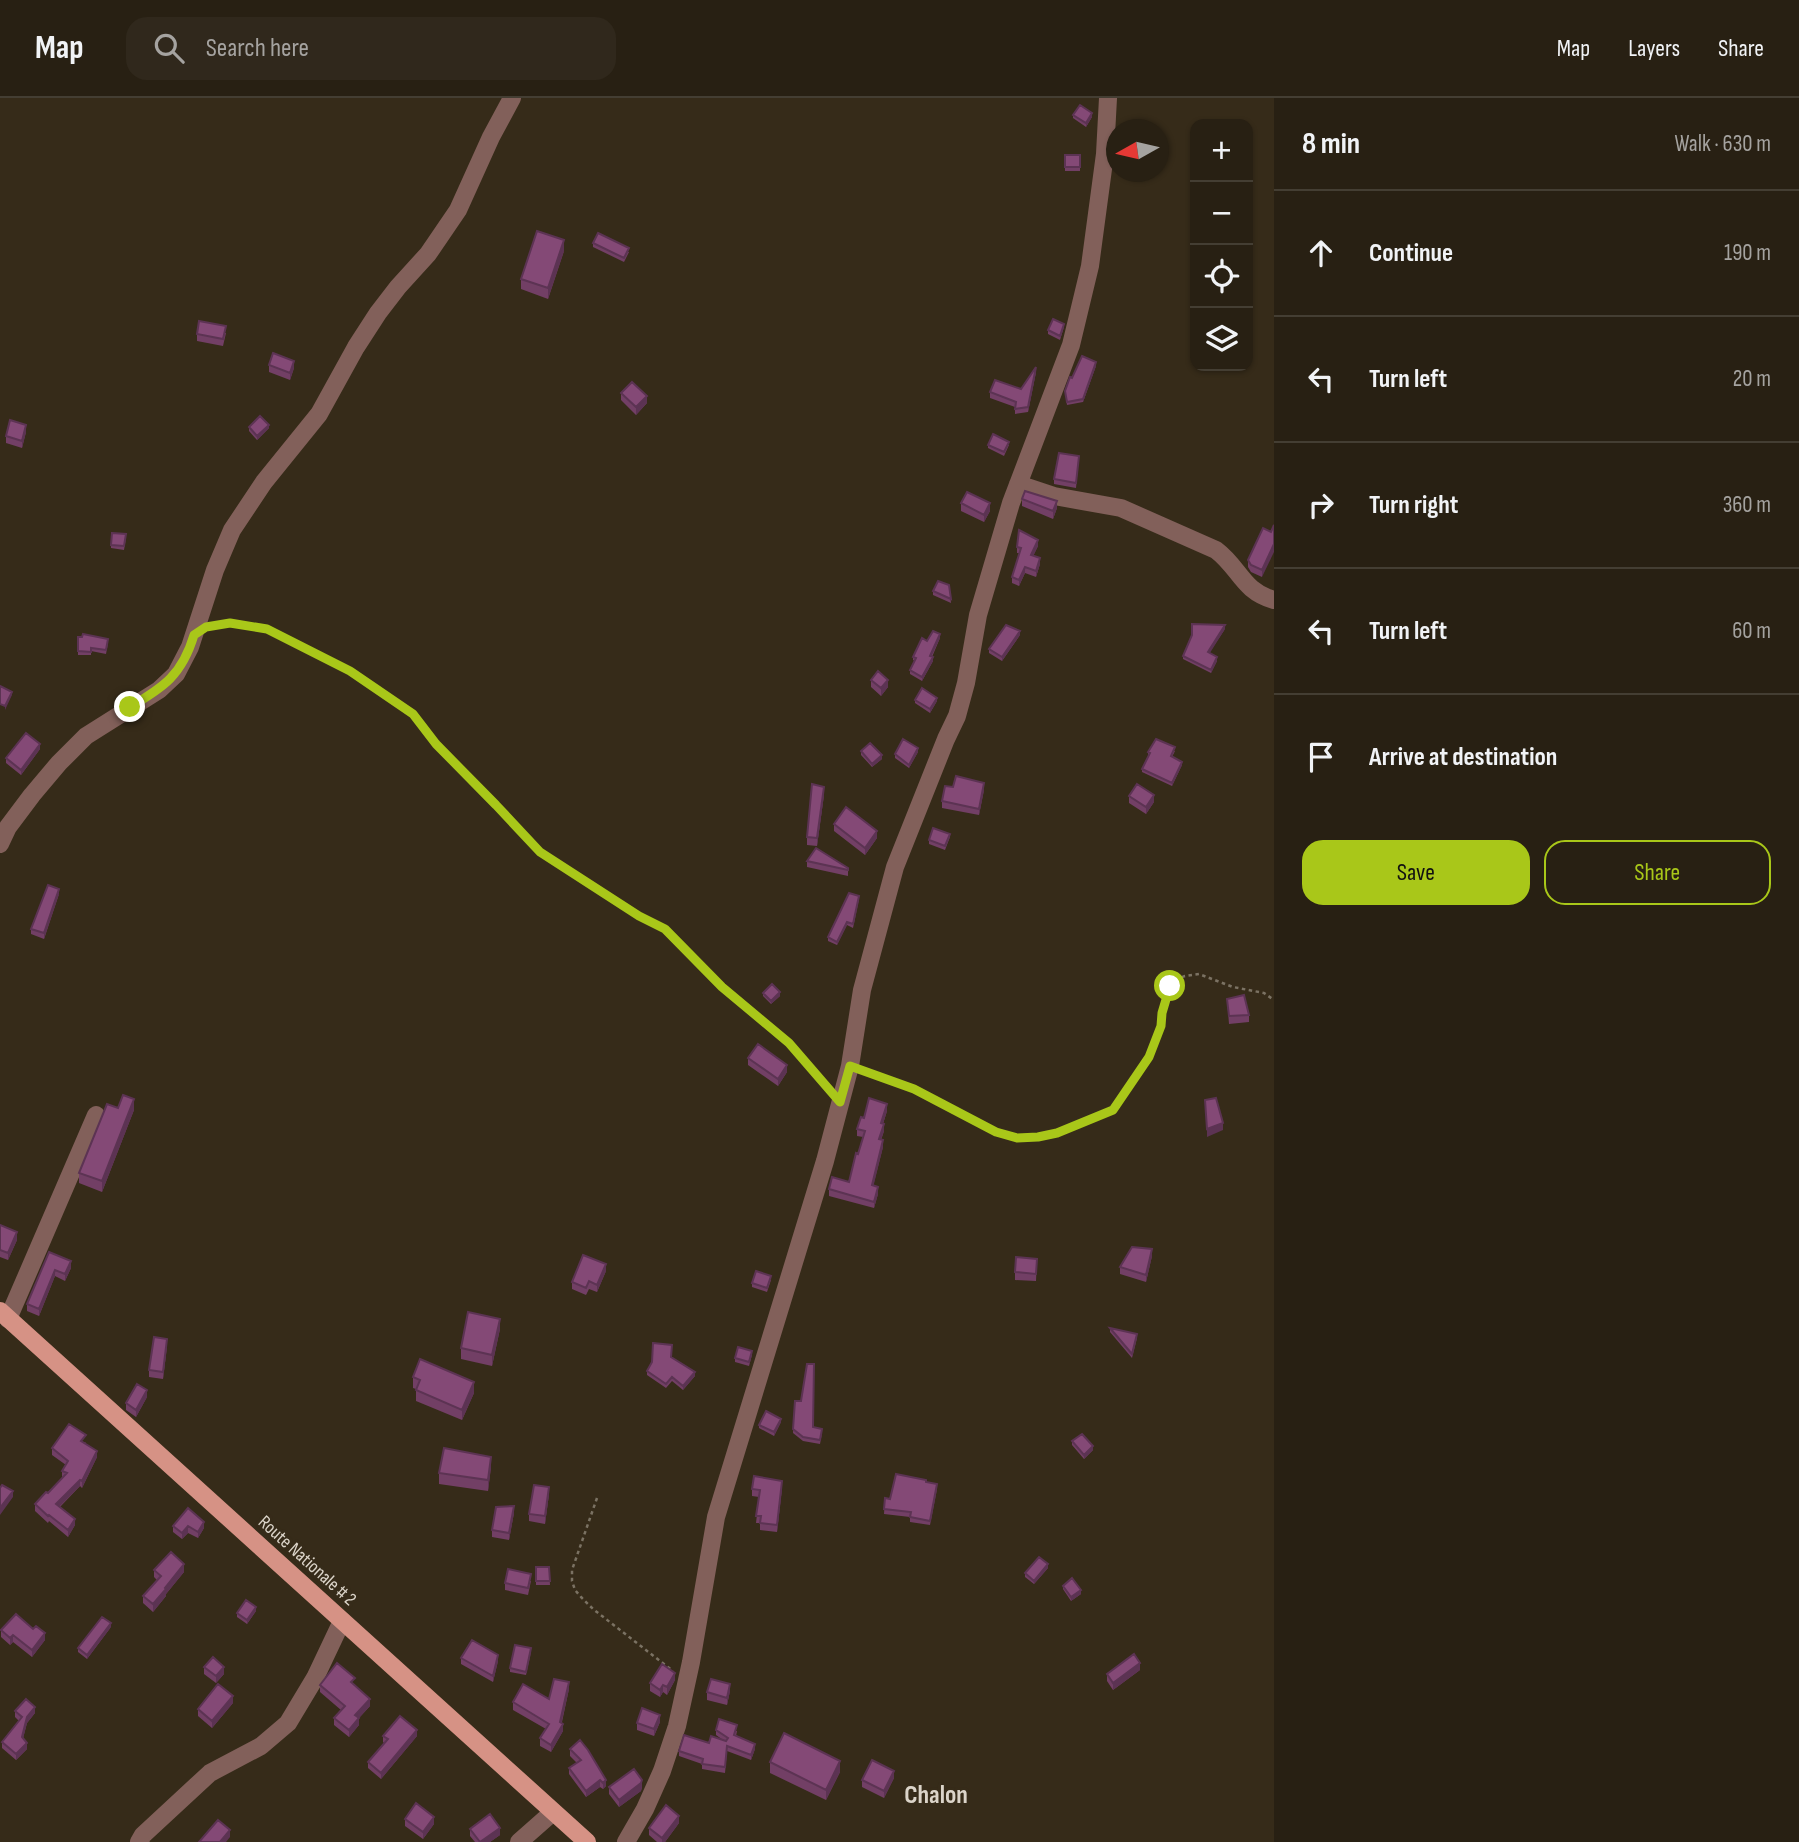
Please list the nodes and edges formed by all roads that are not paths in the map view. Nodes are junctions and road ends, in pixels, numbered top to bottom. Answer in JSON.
{"nodes":[{"id":1,"x":512,"y":98,"type":"edge"},
{"id":2,"x":1108,"y":98,"type":"edge"},
{"id":3,"x":1018,"y":484,"type":"junction"},
{"id":4,"x":1274,"y":600,"type":"edge"},
{"id":5,"x":0,"y":844,"type":"edge"},
{"id":6,"x":96,"y":1115,"type":"dead end"},
{"id":7,"x":4,"y":1315,"type":"edge"},
{"id":8,"x":342,"y":1620,"type":"junction"},
{"id":9,"x":553,"y":1812,"type":"junction"},
{"id":10,"x":139,"y":1842,"type":"edge"},
{"id":11,"x":519,"y":1842,"type":"edge"},
{"id":12,"x":587,"y":1842,"type":"edge"},
{"id":13,"x":626,"y":1842,"type":"edge"}],
"edges":[{"from":1,"to":5,"type":"street"},
{"from":2,"to":3,"type":"street"},
{"from":3,"to":4,"type":"street"},
{"from":3,"to":13,"type":"street"},
{"from":6,"to":7,"type":"street"},
{"from":7,"to":8,"type":"main road","name":"Route Nationale # 2"},
{"from":8,"to":9,"type":"main road","name":"Route Nationale # 2"},
{"from":8,"to":10,"type":"street"},
{"from":9,"to":11,"type":"street"},
{"from":9,"to":12,"type":"main road","name":"Route Nationale # 2"}]}
